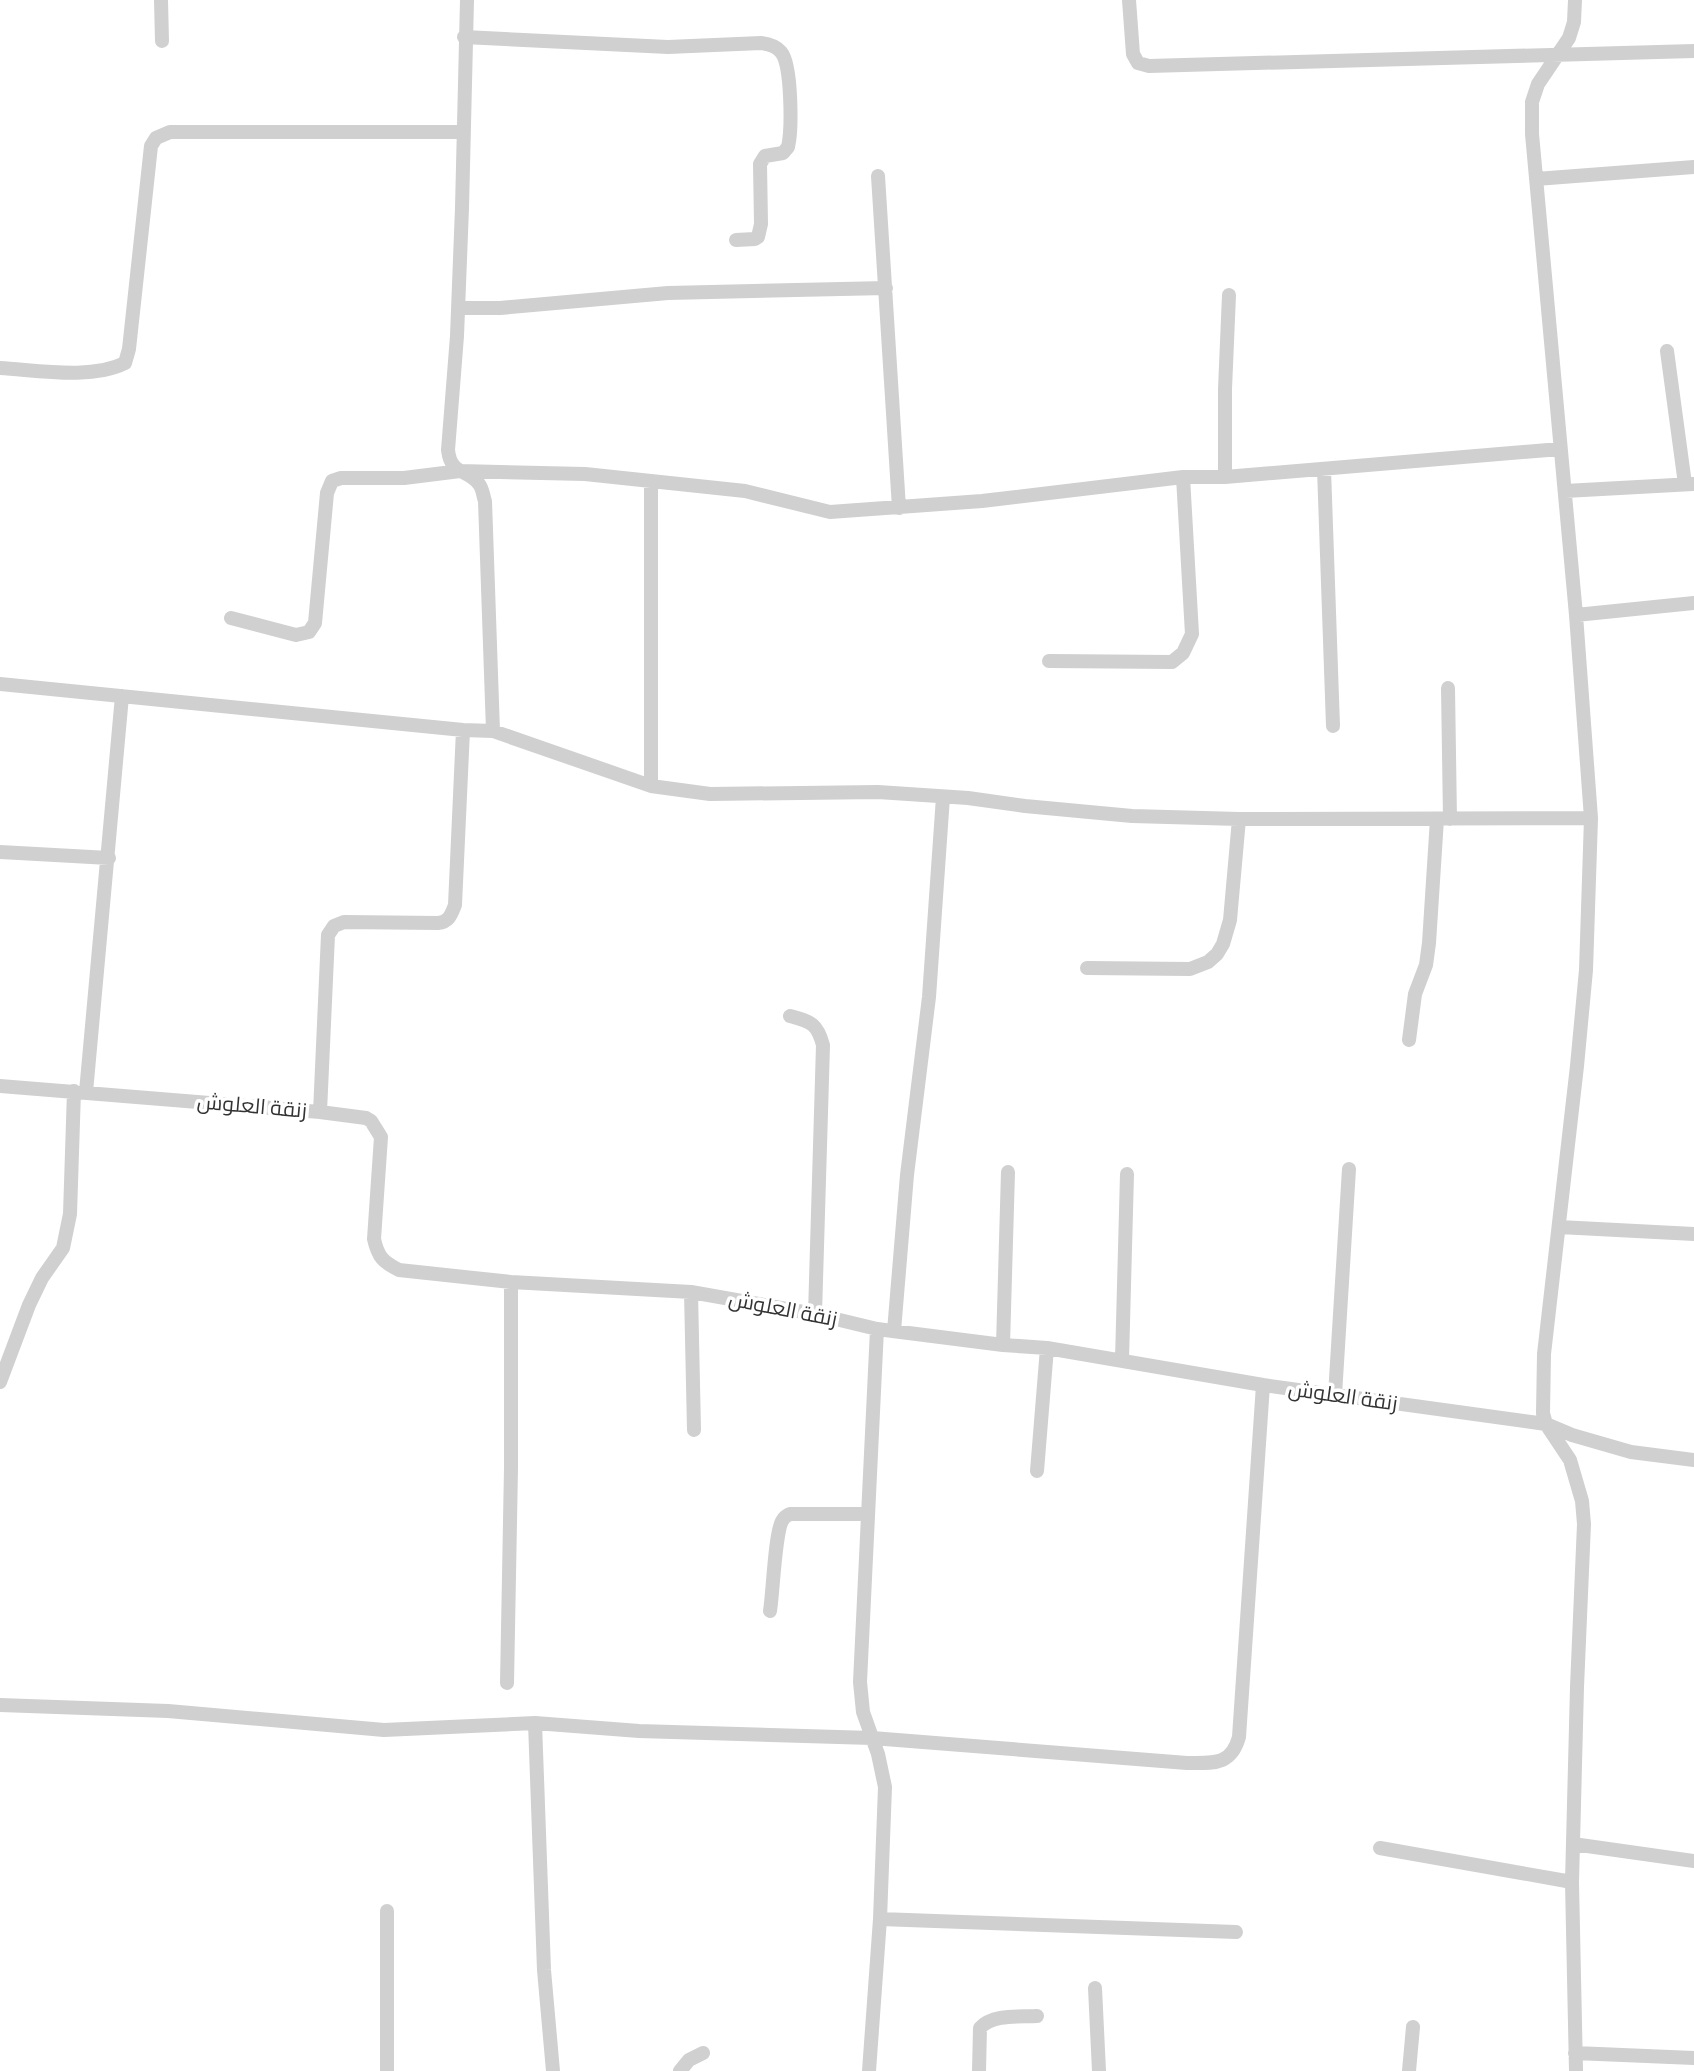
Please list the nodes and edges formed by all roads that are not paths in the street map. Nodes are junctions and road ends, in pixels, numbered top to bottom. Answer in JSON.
{"nodes":[{"id":1,"x":161,"y":0,"type":"edge"},
{"id":2,"x":467,"y":0,"type":"edge"},
{"id":3,"x":1129,"y":0,"type":"edge"},
{"id":4,"x":1575,"y":0,"type":"edge"},
{"id":5,"x":464,"y":37,"type":"junction"},
{"id":6,"x":162,"y":41,"type":"dead end"},
{"id":7,"x":1694,"y":51,"type":"edge"},
{"id":8,"x":1558,"y":54,"type":"junction"},
{"id":9,"x":463,"y":132,"type":"junction"},
{"id":10,"x":1694,"y":167,"type":"edge"},
{"id":11,"x":878,"y":176,"type":"dead end"},
{"id":12,"x":1536,"y":180,"type":"junction"},
{"id":13,"x":736,"y":240,"type":"dead end"},
{"id":14,"x":886,"y":288,"type":"junction"},
{"id":15,"x":1229,"y":295,"type":"dead end"},
{"id":16,"x":457,"y":308,"type":"junction"},
{"id":17,"x":1667,"y":351,"type":"dead end"},
{"id":18,"x":0,"y":368,"type":"edge"},
{"id":19,"x":1560,"y":449,"type":"junction"},
{"id":20,"x":1324,"y":468,"type":"junction"},
{"id":21,"x":460,"y":471,"type":"junction"},
{"id":22,"x":1183,"y":477,"type":"junction"},
{"id":23,"x":1226,"y":477,"type":"junction"},
{"id":24,"x":651,"y":483,"type":"junction"},
{"id":25,"x":1689,"y":484,"type":"edge"},
{"id":26,"x":1565,"y":491,"type":"junction"},
{"id":27,"x":899,"y":508,"type":"junction"},
{"id":28,"x":1694,"y":603,"type":"edge"},
{"id":29,"x":1576,"y":615,"type":"junction"},
{"id":30,"x":231,"y":618,"type":"dead end"},
{"id":31,"x":1049,"y":662,"type":"dead end"},
{"id":32,"x":0,"y":684,"type":"edge"},
{"id":33,"x":1448,"y":688,"type":"dead end"},
{"id":34,"x":122,"y":696,"type":"junction"},
{"id":35,"x":1333,"y":726,"type":"dead end"},
{"id":36,"x":463,"y":730,"type":"junction"},
{"id":37,"x":493,"y":731,"type":"junction"},
{"id":38,"x":651,"y":786,"type":"junction"},
{"id":39,"x":943,"y":797,"type":"junction"},
{"id":40,"x":1591,"y":818,"type":"junction"},
{"id":41,"x":1239,"y":819,"type":"junction"},
{"id":42,"x":1444,"y":819,"type":"junction"},
{"id":43,"x":0,"y":852,"type":"edge"},
{"id":44,"x":108,"y":858,"type":"junction"},
{"id":45,"x":1087,"y":968,"type":"dead end"},
{"id":46,"x":790,"y":1016,"type":"dead end"},
{"id":47,"x":1409,"y":1040,"type":"dead end"},
{"id":48,"x":0,"y":1086,"type":"edge"},
{"id":49,"x":80,"y":1091,"type":"junction"},
{"id":50,"x":320,"y":1112,"type":"junction"},
{"id":51,"x":1349,"y":1169,"type":"dead end"},
{"id":52,"x":1008,"y":1172,"type":"dead end"},
{"id":53,"x":1127,"y":1174,"type":"dead end"},
{"id":54,"x":1559,"y":1227,"type":"junction"},
{"id":55,"x":1694,"y":1234,"type":"edge"},
{"id":56,"x":511,"y":1282,"type":"junction"},
{"id":57,"x":691,"y":1292,"type":"junction"},
{"id":58,"x":815,"y":1314,"type":"junction"},
{"id":59,"x":877,"y":1329,"type":"junction"},
{"id":60,"x":894,"y":1331,"type":"junction"},
{"id":61,"x":1003,"y":1345,"type":"junction"},
{"id":62,"x":1047,"y":1348,"type":"junction"},
{"id":63,"x":1122,"y":1360,"type":"junction"},
{"id":64,"x":0,"y":1382,"type":"edge"},
{"id":65,"x":1263,"y":1385,"type":"junction"},
{"id":66,"x":1335,"y":1395,"type":"junction"},
{"id":67,"x":1546,"y":1424,"type":"junction"},
{"id":68,"x":694,"y":1430,"type":"dead end"},
{"id":69,"x":1694,"y":1460,"type":"edge"},
{"id":70,"x":1037,"y":1471,"type":"dead end"},
{"id":71,"x":868,"y":1514,"type":"junction"},
{"id":72,"x":771,"y":1611,"type":"dead end"},
{"id":73,"x":507,"y":1683,"type":"dead end"},
{"id":74,"x":0,"y":1705,"type":"edge"},
{"id":75,"x":535,"y":1723,"type":"junction"},
{"id":76,"x":872,"y":1738,"type":"junction"},
{"id":77,"x":1573,"y":1844,"type":"junction"},
{"id":78,"x":1380,"y":1848,"type":"dead end"},
{"id":79,"x":1694,"y":1861,"type":"edge"},
{"id":80,"x":1572,"y":1882,"type":"junction"},
{"id":81,"x":387,"y":1911,"type":"dead end"},
{"id":82,"x":880,"y":1919,"type":"junction"},
{"id":83,"x":1236,"y":1932,"type":"dead end"},
{"id":84,"x":1095,"y":1989,"type":"dead end"},
{"id":85,"x":1037,"y":2016,"type":"dead end"},
{"id":86,"x":1413,"y":2027,"type":"dead end"},
{"id":87,"x":703,"y":2053,"type":"dead end"},
{"id":88,"x":1576,"y":2053,"type":"junction"},
{"id":89,"x":1694,"y":2058,"type":"edge"},
{"id":90,"x":387,"y":2071,"type":"edge"},
{"id":91,"x":553,"y":2071,"type":"edge"},
{"id":92,"x":680,"y":2071,"type":"edge"},
{"id":93,"x":869,"y":2071,"type":"edge"},
{"id":94,"x":979,"y":2071,"type":"edge"},
{"id":95,"x":1099,"y":2071,"type":"edge"},
{"id":96,"x":1409,"y":2071,"type":"edge"},
{"id":97,"x":1576,"y":2071,"type":"edge"}],
"edges":[{"from":1,"to":6,"type":"street"},
{"from":2,"to":5,"type":"street"},
{"from":3,"to":8,"type":"street"},
{"from":4,"to":8,"type":"street"},
{"from":5,"to":9,"type":"street"},
{"from":5,"to":13,"type":"street"},
{"from":7,"to":8,"type":"street"},
{"from":8,"to":12,"type":"street"},
{"from":9,"to":16,"type":"street"},
{"from":9,"to":18,"type":"street"},
{"from":10,"to":12,"type":"street"},
{"from":11,"to":14,"type":"street"},
{"from":12,"to":19,"type":"street"},
{"from":14,"to":16,"type":"street"},
{"from":14,"to":27,"type":"street"},
{"from":15,"to":23,"type":"street"},
{"from":16,"to":21,"type":"street"},
{"from":17,"to":25,"type":"street"},
{"from":19,"to":20,"type":"street"},
{"from":19,"to":26,"type":"street"},
{"from":20,"to":23,"type":"street"},
{"from":20,"to":35,"type":"street"},
{"from":21,"to":24,"type":"street"},
{"from":21,"to":30,"type":"street"},
{"from":21,"to":37,"type":"street"},
{"from":22,"to":23,"type":"street"},
{"from":22,"to":27,"type":"street"},
{"from":22,"to":31,"type":"street"},
{"from":24,"to":27,"type":"street"},
{"from":24,"to":38,"type":"street"},
{"from":25,"to":26,"type":"street"},
{"from":26,"to":29,"type":"street"},
{"from":28,"to":29,"type":"street"},
{"from":29,"to":40,"type":"street"},
{"from":32,"to":34,"type":"street"},
{"from":33,"to":42,"type":"street"},
{"from":34,"to":36,"type":"street"},
{"from":34,"to":44,"type":"street"},
{"from":36,"to":37,"type":"street"},
{"from":36,"to":50,"type":"street"},
{"from":37,"to":38,"type":"street"},
{"from":38,"to":39,"type":"street"},
{"from":39,"to":41,"type":"street"},
{"from":39,"to":60,"type":"street"},
{"from":40,"to":42,"type":"street"},
{"from":40,"to":54,"type":"street"},
{"from":41,"to":42,"type":"street"},
{"from":41,"to":45,"type":"street"},
{"from":42,"to":47,"type":"street"},
{"from":43,"to":44,"type":"street"},
{"from":44,"to":49,"type":"street"},
{"from":46,"to":58,"type":"street"},
{"from":48,"to":49,"type":"street","name":"زنقة العلوش"},
{"from":49,"to":50,"type":"street","name":"زنقة العلوش"},
{"from":49,"to":64,"type":"street"},
{"from":50,"to":56,"type":"street","name":"زنقة العلوش"},
{"from":51,"to":66,"type":"street"},
{"from":52,"to":61,"type":"street"},
{"from":53,"to":63,"type":"street"},
{"from":54,"to":55,"type":"street"},
{"from":54,"to":67,"type":"street"},
{"from":56,"to":57,"type":"street","name":"زنقة العلوش"},
{"from":56,"to":73,"type":"street"},
{"from":57,"to":58,"type":"street","name":"زنقة العلوش"},
{"from":57,"to":68,"type":"street"},
{"from":58,"to":59,"type":"street","name":"زنقة العلوش"},
{"from":59,"to":60,"type":"street","name":"زنقة العلوش"},
{"from":59,"to":71,"type":"street"},
{"from":60,"to":61,"type":"street","name":"زنقة العلوش"},
{"from":61,"to":62,"type":"street","name":"زنقة العلوش"},
{"from":62,"to":63,"type":"street","name":"زنقة العلوش"},
{"from":62,"to":70,"type":"street"},
{"from":63,"to":65,"type":"street","name":"زنقة العلوش"},
{"from":65,"to":66,"type":"street","name":"زنقة العلوش"},
{"from":65,"to":76,"type":"street"},
{"from":66,"to":67,"type":"street","name":"زنقة العلوش"},
{"from":67,"to":69,"type":"street","name":"زنقة العلوش"},
{"from":67,"to":77,"type":"street"},
{"from":71,"to":72,"type":"street"},
{"from":71,"to":76,"type":"street"},
{"from":74,"to":75,"type":"street"},
{"from":75,"to":76,"type":"street"},
{"from":75,"to":91,"type":"street"},
{"from":76,"to":82,"type":"street"},
{"from":77,"to":79,"type":"street"},
{"from":77,"to":80,"type":"street"},
{"from":78,"to":80,"type":"street"},
{"from":80,"to":88,"type":"street"},
{"from":81,"to":90,"type":"street"},
{"from":82,"to":83,"type":"street"},
{"from":82,"to":93,"type":"street"},
{"from":84,"to":95,"type":"street"},
{"from":85,"to":94,"type":"street"},
{"from":86,"to":96,"type":"street"},
{"from":87,"to":92,"type":"street"},
{"from":88,"to":89,"type":"street"},
{"from":88,"to":97,"type":"street"}]}
